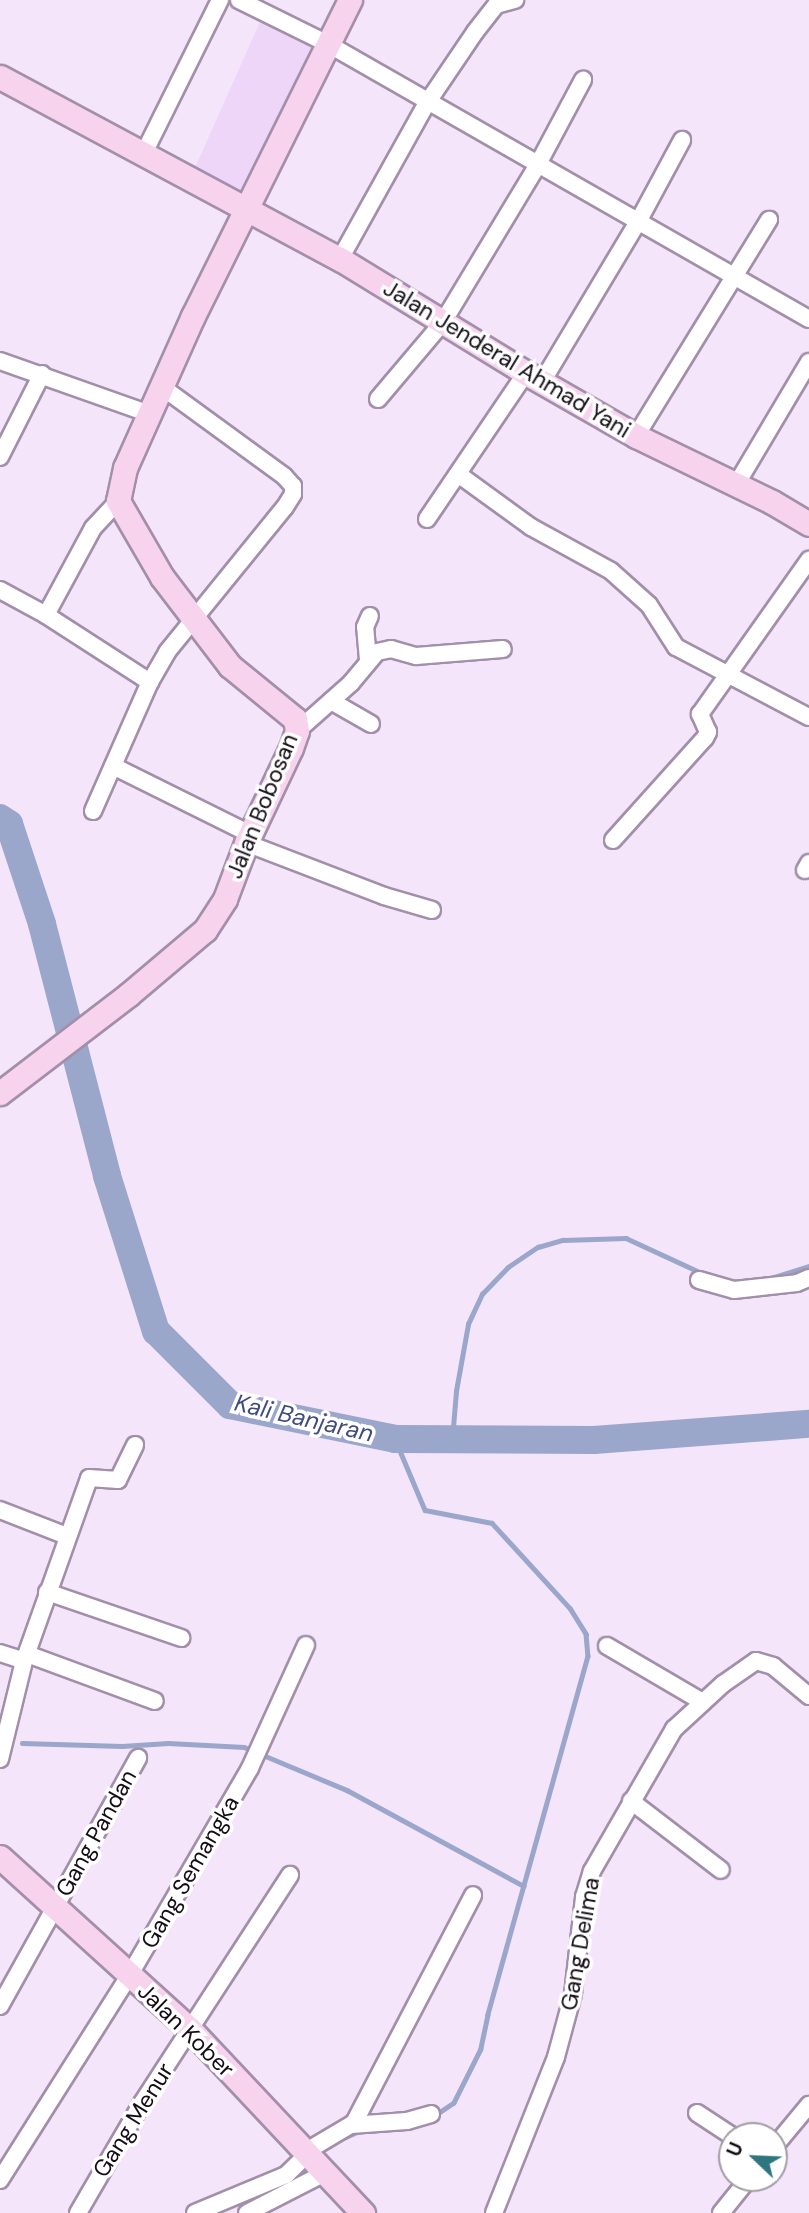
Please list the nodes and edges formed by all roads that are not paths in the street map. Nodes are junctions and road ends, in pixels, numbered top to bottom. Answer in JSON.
{"nodes":[{"id":1,"x":220,"y":0,"type":"edge"},
{"id":2,"x":239,"y":0,"type":"edge"},
{"id":3,"x":350,"y":0,"type":"edge"},
{"id":4,"x":516,"y":0,"type":"edge"},
{"id":5,"x":328,"y":44,"type":"junction"},
{"id":6,"x":0,"y":77,"type":"edge"},
{"id":7,"x":583,"y":80,"type":"dead end"},
{"id":8,"x":427,"y":103,"type":"junction"},
{"id":9,"x":682,"y":140,"type":"dead end"},
{"id":10,"x":144,"y":153,"type":"junction"},
{"id":11,"x":537,"y":166,"type":"junction"},
{"id":12,"x":246,"y":208,"type":"junction"},
{"id":13,"x":639,"y":220,"type":"junction"},
{"id":14,"x":769,"y":220,"type":"dead end"},
{"id":15,"x":340,"y":259,"type":"junction"},
{"id":16,"x":736,"y":275,"type":"junction"},
{"id":17,"x":809,"y":319,"type":"edge"},
{"id":18,"x":443,"y":322,"type":"junction"},
{"id":19,"x":0,"y":360,"type":"edge"},
{"id":20,"x":809,"y":362,"type":"edge"},
{"id":21,"x":42,"y":374,"type":"junction"},
{"id":22,"x":534,"y":378,"type":"junction"},
{"id":23,"x":162,"y":387,"type":"junction"},
{"id":24,"x":378,"y":399,"type":"dead end"},
{"id":25,"x":150,"y":414,"type":"junction"},
{"id":26,"x":636,"y":436,"type":"junction"},
{"id":27,"x":0,"y":457,"type":"edge"},
{"id":28,"x":458,"y":474,"type":"junction"},
{"id":29,"x":736,"y":485,"type":"junction"},
{"id":30,"x":118,"y":501,"type":"junction"},
{"id":31,"x":772,"y":502,"type":"junction"},
{"id":32,"x":809,"y":509,"type":"edge"},
{"id":33,"x":427,"y":519,"type":"dead end"},
{"id":34,"x":809,"y":524,"type":"edge"},
{"id":35,"x":809,"y":560,"type":"edge"},
{"id":36,"x":0,"y":590,"type":"edge"},
{"id":37,"x":46,"y":615,"type":"junction"},
{"id":38,"x":370,"y":616,"type":"dead end"},
{"id":39,"x":195,"y":621,"type":"junction"},
{"id":40,"x":503,"y":649,"type":"dead end"},
{"id":41,"x":368,"y":660,"type":"junction"},
{"id":42,"x":728,"y":677,"type":"junction"},
{"id":43,"x":150,"y":682,"type":"junction"},
{"id":44,"x":331,"y":701,"type":"junction"},
{"id":45,"x":809,"y":717,"type":"edge"},
{"id":46,"x":371,"y":724,"type":"dead end"},
{"id":47,"x":297,"y":731,"type":"junction"},
{"id":48,"x":113,"y":766,"type":"junction"},
{"id":49,"x":93,"y":811,"type":"dead end"},
{"id":50,"x":248,"y":839,"type":"junction"},
{"id":51,"x":613,"y":839,"type":"dead end"},
{"id":52,"x":432,"y":910,"type":"dead end"},
{"id":53,"x":4,"y":1089,"type":"edge"},
{"id":54,"x":809,"y":1278,"type":"edge"},
{"id":55,"x":699,"y":1280,"type":"dead end"},
{"id":56,"x":135,"y":1445,"type":"dead end"},
{"id":57,"x":0,"y":1510,"type":"edge"},
{"id":58,"x":66,"y":1536,"type":"junction"},
{"id":59,"x":47,"y":1592,"type":"junction"},
{"id":60,"x":181,"y":1638,"type":"dead end"},
{"id":61,"x":306,"y":1645,"type":"dead end"},
{"id":62,"x":607,"y":1646,"type":"dead end"},
{"id":63,"x":0,"y":1653,"type":"edge"},
{"id":64,"x":26,"y":1658,"type":"junction"},
{"id":65,"x":809,"y":1696,"type":"edge"},
{"id":66,"x":155,"y":1701,"type":"dead end"},
{"id":67,"x":703,"y":1702,"type":"junction"},
{"id":68,"x":138,"y":1758,"type":"dead end"},
{"id":69,"x":0,"y":1759,"type":"edge"},
{"id":70,"x":631,"y":1801,"type":"junction"},
{"id":71,"x":0,"y":1857,"type":"edge"},
{"id":72,"x":721,"y":1870,"type":"dead end"},
{"id":73,"x":290,"y":1875,"type":"dead end"},
{"id":74,"x":473,"y":1895,"type":"dead end"},
{"id":75,"x":54,"y":1908,"type":"junction"},
{"id":76,"x":129,"y":1976,"type":"junction"},
{"id":77,"x":0,"y":2006,"type":"edge"},
{"id":78,"x":190,"y":2029,"type":"junction"},
{"id":79,"x":809,"y":2105,"type":"edge"},
{"id":80,"x":696,"y":2113,"type":"dead end"},
{"id":81,"x":431,"y":2114,"type":"dead end"},
{"id":82,"x":351,"y":2125,"type":"junction"},
{"id":83,"x":718,"y":2127,"type":"edge"},
{"id":84,"x":788,"y":2130,"type":"edge"},
{"id":85,"x":312,"y":2160,"type":"junction"},
{"id":86,"x":0,"y":2180,"type":"edge"},
{"id":87,"x":738,"y":2192,"type":"edge"},
{"id":88,"x":78,"y":2213,"type":"edge"},
{"id":89,"x":195,"y":2213,"type":"edge"},
{"id":90,"x":247,"y":2213,"type":"edge"},
{"id":91,"x":363,"y":2213,"type":"edge"},
{"id":92,"x":494,"y":2213,"type":"edge"},
{"id":93,"x":721,"y":2213,"type":"edge"}],
"edges":[{"from":1,"to":10,"type":"street"},
{"from":2,"to":5,"type":"street"},
{"from":3,"to":5,"type":"street"},
{"from":4,"to":8,"type":"street"},
{"from":5,"to":8,"type":"street"},
{"from":5,"to":12,"type":"street"},
{"from":6,"to":10,"type":"street","name":"Jalan Jenderal Ahmad Yani"},
{"from":7,"to":11,"type":"street"},
{"from":8,"to":11,"type":"street"},
{"from":8,"to":15,"type":"street"},
{"from":9,"to":13,"type":"street"},
{"from":10,"to":12,"type":"street","name":"Jalan Jenderal Ahmad Yani"},
{"from":11,"to":13,"type":"street"},
{"from":11,"to":18,"type":"street"},
{"from":12,"to":15,"type":"street","name":"Jalan Jenderal Ahmad Yani"},
{"from":12,"to":23,"type":"street"},
{"from":13,"to":16,"type":"street"},
{"from":13,"to":22,"type":"street"},
{"from":14,"to":16,"type":"street"},
{"from":15,"to":18,"type":"street","name":"Jalan Jenderal Ahmad Yani"},
{"from":16,"to":17,"type":"street"},
{"from":16,"to":26,"type":"street"},
{"from":18,"to":22,"type":"street","name":"Jalan Jenderal Ahmad Yani"},
{"from":18,"to":24,"type":"street"},
{"from":19,"to":21,"type":"street"},
{"from":20,"to":29,"type":"street"},
{"from":21,"to":25,"type":"street"},
{"from":21,"to":27,"type":"street"},
{"from":22,"to":26,"type":"street","name":"Jalan Jenderal Ahmad Yani"},
{"from":22,"to":28,"type":"street"},
{"from":23,"to":25,"type":"street"},
{"from":23,"to":39,"type":"street"},
{"from":25,"to":30,"type":"street"},
{"from":26,"to":29,"type":"street","name":"Jalan Jenderal Ahmad Yani"},
{"from":28,"to":33,"type":"street"},
{"from":28,"to":42,"type":"street"},
{"from":29,"to":31,"type":"street","name":"Jalan Jenderal Ahmad Yani"},
{"from":30,"to":37,"type":"street"},
{"from":30,"to":39,"type":"street","name":"Jalan Bobosan"},
{"from":31,"to":32,"type":"street"},
{"from":31,"to":34,"type":"street"},
{"from":35,"to":42,"type":"street"},
{"from":36,"to":37,"type":"street"},
{"from":37,"to":43,"type":"street"},
{"from":38,"to":41,"type":"street"},
{"from":39,"to":43,"type":"street"},
{"from":39,"to":47,"type":"street","name":"Jalan Bobosan"},
{"from":40,"to":41,"type":"street"},
{"from":41,"to":44,"type":"street"},
{"from":42,"to":45,"type":"street"},
{"from":42,"to":51,"type":"street"},
{"from":43,"to":48,"type":"street"},
{"from":44,"to":46,"type":"street"},
{"from":44,"to":47,"type":"street"},
{"from":47,"to":50,"type":"street","name":"Jalan Bobosan"},
{"from":48,"to":49,"type":"street"},
{"from":48,"to":50,"type":"street"},
{"from":50,"to":52,"type":"street"},
{"from":50,"to":53,"type":"street","name":"Jalan Bobosan"},
{"from":54,"to":55,"type":"street"},
{"from":56,"to":58,"type":"street"},
{"from":57,"to":58,"type":"street"},
{"from":58,"to":59,"type":"street"},
{"from":59,"to":60,"type":"street"},
{"from":59,"to":64,"type":"street"},
{"from":61,"to":76,"type":"street","name":"Gang Semangka"},
{"from":62,"to":67,"type":"street"},
{"from":63,"to":64,"type":"street"},
{"from":64,"to":66,"type":"street"},
{"from":64,"to":69,"type":"street"},
{"from":65,"to":67,"type":"street","name":"Gang Delima"},
{"from":67,"to":70,"type":"street","name":"Gang Delima"},
{"from":68,"to":75,"type":"street","name":"Gang Pandan"},
{"from":70,"to":72,"type":"street"},
{"from":70,"to":92,"type":"street","name":"Gang Delima"},
{"from":71,"to":75,"type":"street","name":"Jalan Kober"},
{"from":73,"to":78,"type":"street","name":"Gang Menur"},
{"from":74,"to":82,"type":"street"},
{"from":75,"to":76,"type":"street","name":"Jalan Kober"},
{"from":75,"to":77,"type":"street","name":"Gang Pandan"},
{"from":76,"to":78,"type":"street","name":"Jalan Kober"},
{"from":76,"to":86,"type":"street","name":"Gang Semangka"},
{"from":78,"to":85,"type":"street","name":"Jalan Kober"},
{"from":78,"to":88,"type":"street","name":"Gang Menur"},
{"from":79,"to":84,"type":"street"},
{"from":80,"to":83,"type":"street"},
{"from":81,"to":82,"type":"street"},
{"from":82,"to":85,"type":"street"},
{"from":85,"to":89,"type":"street"},
{"from":85,"to":90,"type":"street"},
{"from":85,"to":91,"type":"street","name":"Jalan Kober"},
{"from":87,"to":93,"type":"street"}]}
